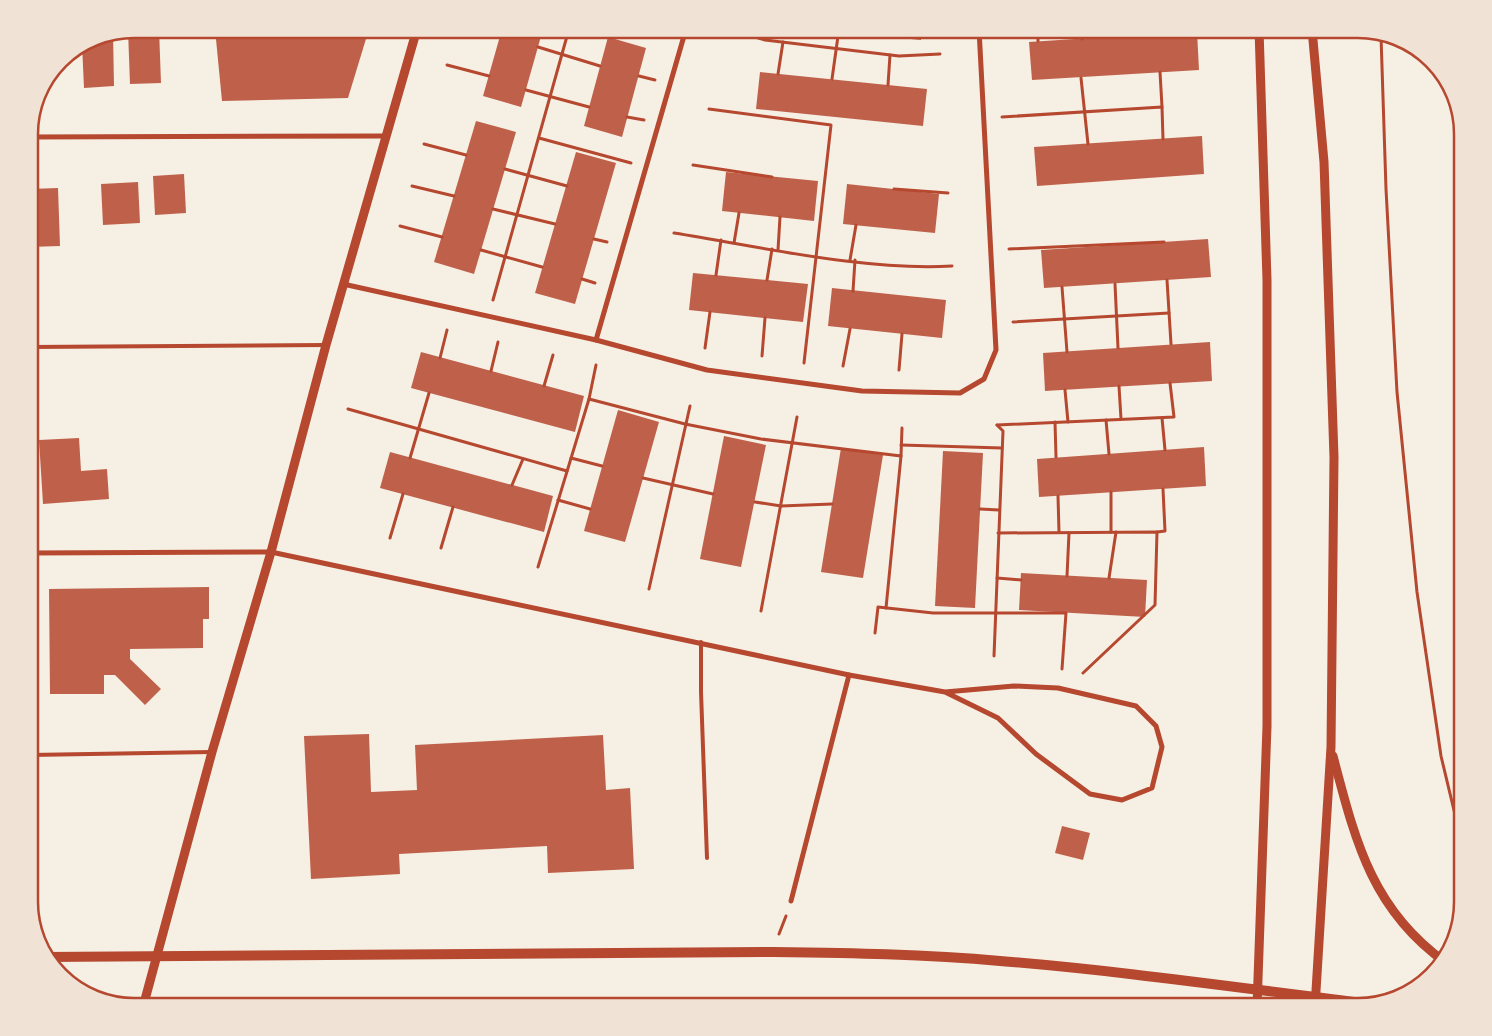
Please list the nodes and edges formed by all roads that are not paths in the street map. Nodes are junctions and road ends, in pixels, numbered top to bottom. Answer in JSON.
{"nodes":[{"id":1,"x":414,"y":38,"type":"edge"},
{"id":2,"x":683,"y":38,"type":"edge"},
{"id":3,"x":979,"y":38,"type":"edge"},
{"id":4,"x":1259,"y":38,"type":"edge"},
{"id":5,"x":1313,"y":38,"type":"edge"},
{"id":6,"x":386,"y":136,"type":"junction"},
{"id":7,"x":38,"y":137,"type":"edge"},
{"id":8,"x":343,"y":284,"type":"junction"},
{"id":9,"x":596,"y":340,"type":"junction"},
{"id":10,"x":326,"y":344,"type":"junction"},
{"id":11,"x":38,"y":347,"type":"edge"},
{"id":12,"x":38,"y":552,"type":"edge"},
{"id":13,"x":272,"y":552,"type":"junction"},
{"id":14,"x":701,"y":642,"type":"junction"},
{"id":15,"x":849,"y":675,"type":"junction"},
{"id":16,"x":945,"y":692,"type":"junction"},
{"id":17,"x":1331,"y":747,"type":"junction"},
{"id":18,"x":212,"y":752,"type":"junction"},
{"id":19,"x":38,"y":755,"type":"edge"},
{"id":20,"x":707,"y":858,"type":"dead end"},
{"id":21,"x":790,"y":901,"type":"road end"},
{"id":22,"x":1438,"y":956,"type":"edge"},
{"id":23,"x":55,"y":957,"type":"edge"},
{"id":24,"x":158,"y":958,"type":"junction"},
{"id":25,"x":1258,"y":991,"type":"junction"},
{"id":26,"x":147,"y":998,"type":"edge"},
{"id":27,"x":1258,"y":998,"type":"edge"},
{"id":28,"x":1295,"y":998,"type":"edge"},
{"id":29,"x":1316,"y":998,"type":"edge"}],
"edges":[{"from":1,"to":6,"type":"street"},
{"from":2,"to":9,"type":"street"},
{"from":3,"to":9,"type":"street"},
{"from":4,"to":25,"type":"street"},
{"from":5,"to":17,"type":"street"},
{"from":6,"to":7,"type":"street"},
{"from":6,"to":8,"type":"street"},
{"from":8,"to":9,"type":"street"},
{"from":8,"to":10,"type":"street"},
{"from":10,"to":11,"type":"lane"},
{"from":10,"to":13,"type":"street"},
{"from":12,"to":13,"type":"street"},
{"from":13,"to":14,"type":"street"},
{"from":13,"to":18,"type":"street"},
{"from":14,"to":15,"type":"street"},
{"from":14,"to":20,"type":"lane"},
{"from":15,"to":16,"type":"street"},
{"from":15,"to":21,"type":"street"},
{"from":16,"to":16,"type":"street"},
{"from":17,"to":22,"type":"street"},
{"from":17,"to":29,"type":"street"},
{"from":18,"to":19,"type":"lane"},
{"from":18,"to":24,"type":"street"},
{"from":23,"to":24,"type":"main road"},
{"from":24,"to":25,"type":"main road"},
{"from":24,"to":26,"type":"street"},
{"from":25,"to":27,"type":"street"},
{"from":25,"to":28,"type":"main road"}]}
